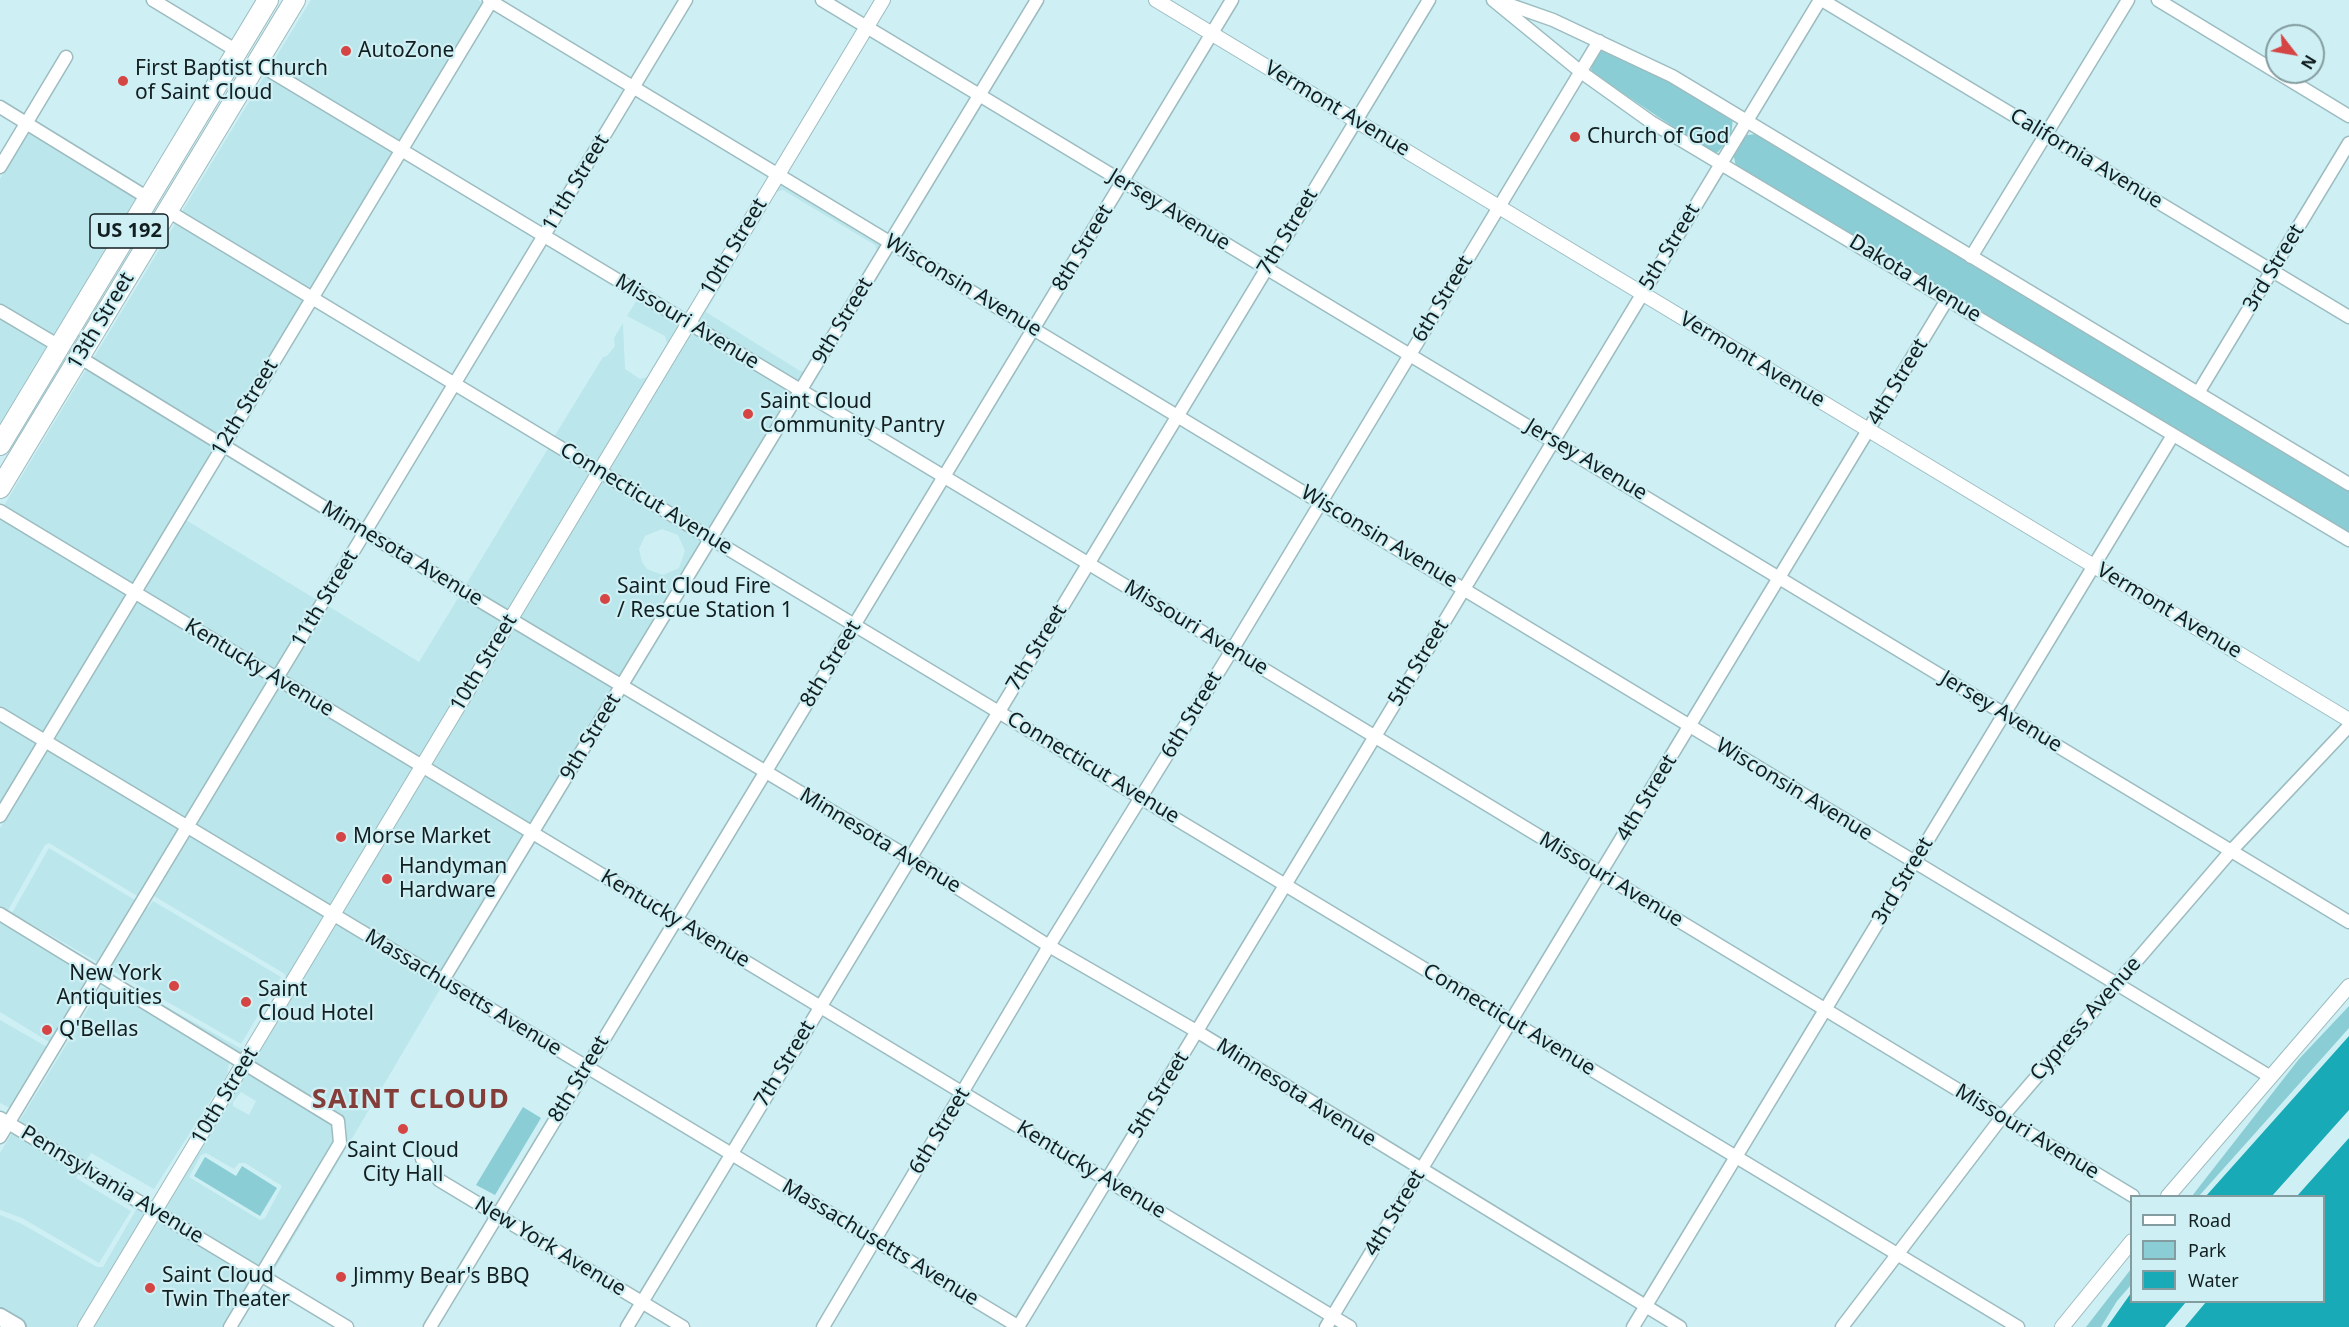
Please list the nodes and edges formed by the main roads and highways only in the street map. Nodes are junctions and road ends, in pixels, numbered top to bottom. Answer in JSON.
{"nodes":[{"id":1,"x":268,"y":0,"type":"edge"},
{"id":2,"x":295,"y":0,"type":"edge"},
{"id":3,"x":257,"y":18,"type":"junction"},
{"id":4,"x":237,"y":51,"type":"junction"},
{"id":5,"x":257,"y":63,"type":"junction"},
{"id":6,"x":237,"y":97,"type":"junction"},
{"id":7,"x":197,"y":120,"type":"junction"},
{"id":8,"x":148,"y":198,"type":"junction"},
{"id":9,"x":168,"y":211,"type":"junction"},
{"id":10,"x":112,"y":261,"type":"junction"},
{"id":11,"x":124,"y":283,"type":"junction"},
{"id":12,"x":59,"y":346,"type":"junction"},
{"id":13,"x":79,"y":357,"type":"junction"},
{"id":14,"x":25,"y":404,"type":"junction"},
{"id":15,"x":36,"y":429,"type":"junction"},
{"id":16,"x":0,"y":445,"type":"edge"},
{"id":17,"x":0,"y":466,"type":"edge"},
{"id":18,"x":0,"y":489,"type":"edge"},
{"id":19,"x":0,"y":1317,"type":"edge"},
{"id":20,"x":17,"y":1327,"type":"edge"}],
"edges":[{"from":1,"to":3,"type":"highway","name":"13th Street","number":"US 192"},
{"from":2,"to":5,"type":"highway","name":"13th Street","number":"US 192"},
{"from":3,"to":4,"type":"highway","name":"13th Street","number":"US 192"},
{"from":3,"to":5,"type":"highway"},
{"from":4,"to":6,"type":"highway"},
{"from":4,"to":7,"type":"highway","name":"13th Street","number":"US 192"},
{"from":5,"to":6,"type":"highway","name":"13th Street","number":"US 192"},
{"from":6,"to":9,"type":"highway","name":"13th Street","number":"US 192"},
{"from":7,"to":8,"type":"highway","name":"13th Street","number":"US 192"},
{"from":7,"to":9,"type":"highway"},
{"from":8,"to":10,"type":"highway","name":"13th Street","number":"US 192"},
{"from":8,"to":11,"type":"highway"},
{"from":9,"to":11,"type":"highway","name":"13th Street","number":"US 192"},
{"from":10,"to":12,"type":"highway","name":"13th Street","number":"US 192"},
{"from":10,"to":13,"type":"highway"},
{"from":11,"to":13,"type":"highway","name":"13th Street","number":"US 192"},
{"from":12,"to":14,"type":"highway","name":"13th Street","number":"US 192"},
{"from":12,"to":15,"type":"highway"},
{"from":13,"to":15,"type":"highway","name":"13th Street","number":"US 192"},
{"from":14,"to":16,"type":"highway","name":"13th Street","number":"US 192"},
{"from":14,"to":17,"type":"highway"},
{"from":15,"to":18,"type":"highway","name":"13th Street","number":"US 192"},
{"from":19,"to":20,"type":"main road"}]}
